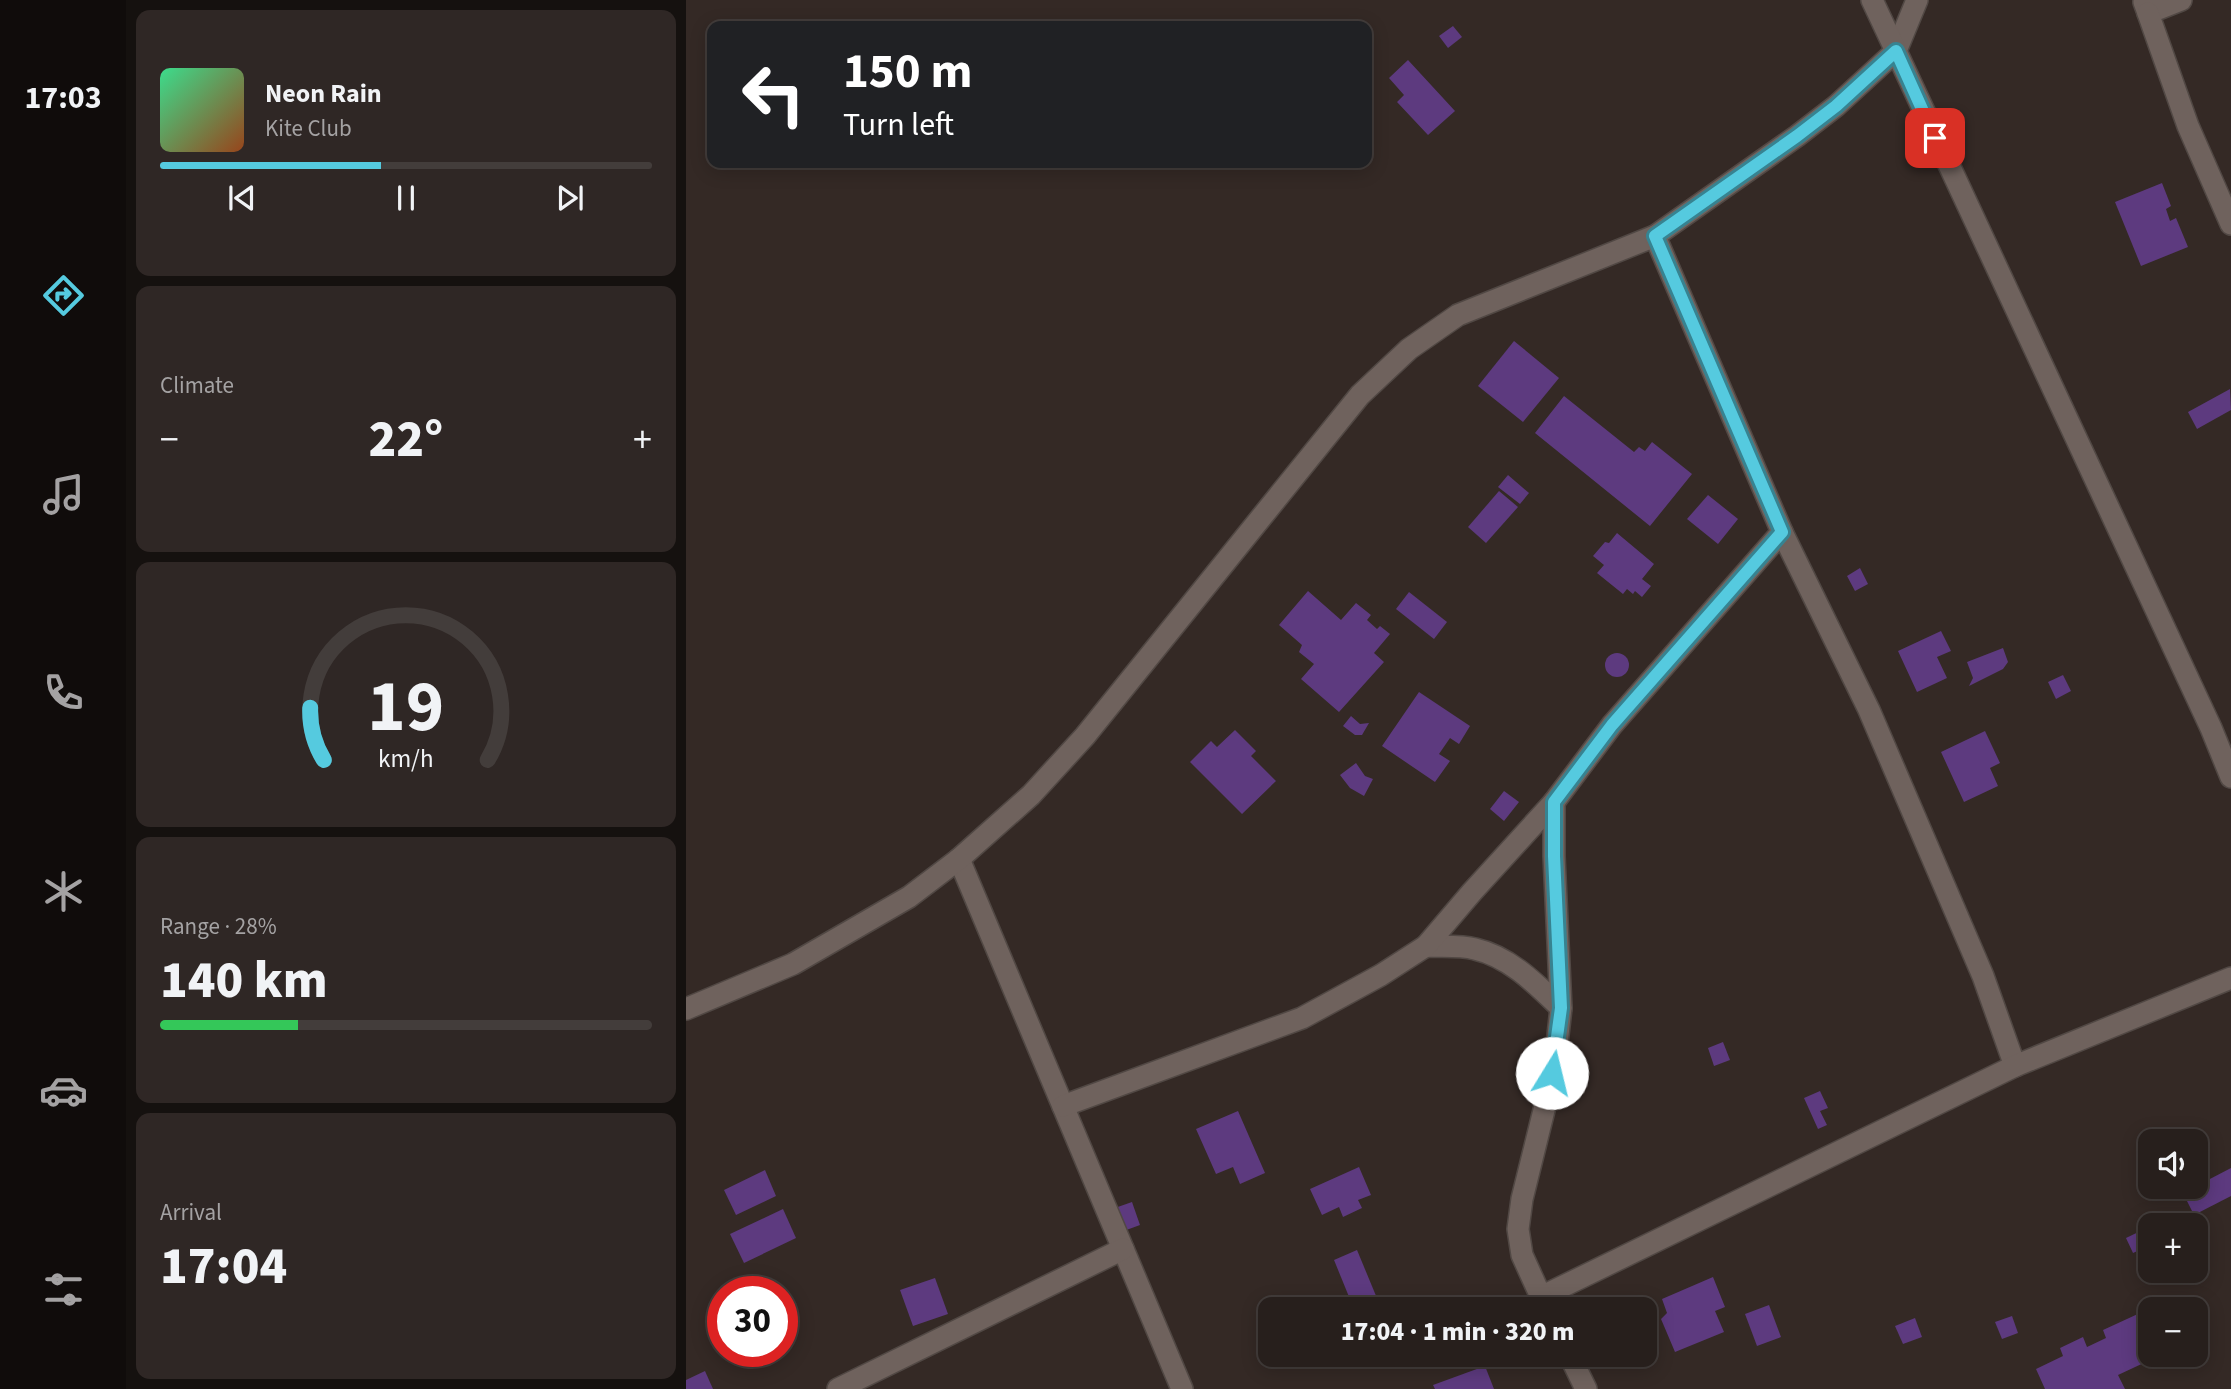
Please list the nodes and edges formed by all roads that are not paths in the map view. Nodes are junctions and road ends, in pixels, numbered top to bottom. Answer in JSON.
{"nodes":[{"id":1,"x":1872,"y":0,"type":"edge"},
{"id":2,"x":1917,"y":0,"type":"edge"},
{"id":3,"x":2181,"y":0,"type":"edge"},
{"id":4,"x":2146,"y":6,"type":"edge"},
{"id":5,"x":1896,"y":51,"type":"junction"},
{"id":6,"x":2231,"y":224,"type":"edge"},
{"id":7,"x":1655,"y":236,"type":"junction"},
{"id":8,"x":1782,"y":532,"type":"junction"},
{"id":9,"x":2221,"y":726,"type":"edge"},
{"id":10,"x":2231,"y":777,"type":"edge"},
{"id":11,"x":1554,"y":802,"type":"junction"},
{"id":12,"x":958,"y":859,"type":"junction"},
{"id":13,"x":1426,"y":946,"type":"junction"},
{"id":14,"x":2231,"y":978,"type":"edge"},
{"id":15,"x":1561,"y":1008,"type":"junction"},
{"id":16,"x":686,"y":1009,"type":"edge"},
{"id":17,"x":2015,"y":1066,"type":"junction"},
{"id":18,"x":1063,"y":1106,"type":"junction"},
{"id":19,"x":1123,"y":1249,"type":"junction"},
{"id":20,"x":1541,"y":1297,"type":"edge"},
{"id":21,"x":1556,"y":1297,"type":"edge"},
{"id":22,"x":1575,"y":1367,"type":"edge"},
{"id":23,"x":838,"y":1389,"type":"edge"},
{"id":24,"x":1182,"y":1389,"type":"edge"},
{"id":25,"x":1586,"y":1389,"type":"edge"}],
"edges":[{"from":1,"to":5,"type":"street"},
{"from":2,"to":5,"type":"street"},
{"from":3,"to":4,"type":"street"},
{"from":4,"to":6,"type":"street"},
{"from":5,"to":7,"type":"street"},
{"from":5,"to":9,"type":"street"},
{"from":7,"to":8,"type":"street"},
{"from":7,"to":12,"type":"street"},
{"from":8,"to":11,"type":"street"},
{"from":8,"to":17,"type":"street"},
{"from":9,"to":10,"type":"street"},
{"from":11,"to":13,"type":"street"},
{"from":11,"to":15,"type":"street"},
{"from":12,"to":16,"type":"street"},
{"from":12,"to":18,"type":"street"},
{"from":13,"to":15,"type":"street"},
{"from":13,"to":18,"type":"street"},
{"from":14,"to":17,"type":"street"},
{"from":15,"to":20,"type":"street"},
{"from":17,"to":21,"type":"street"},
{"from":18,"to":19,"type":"street"},
{"from":19,"to":23,"type":"street"},
{"from":19,"to":24,"type":"street"},
{"from":22,"to":25,"type":"street"}]}
